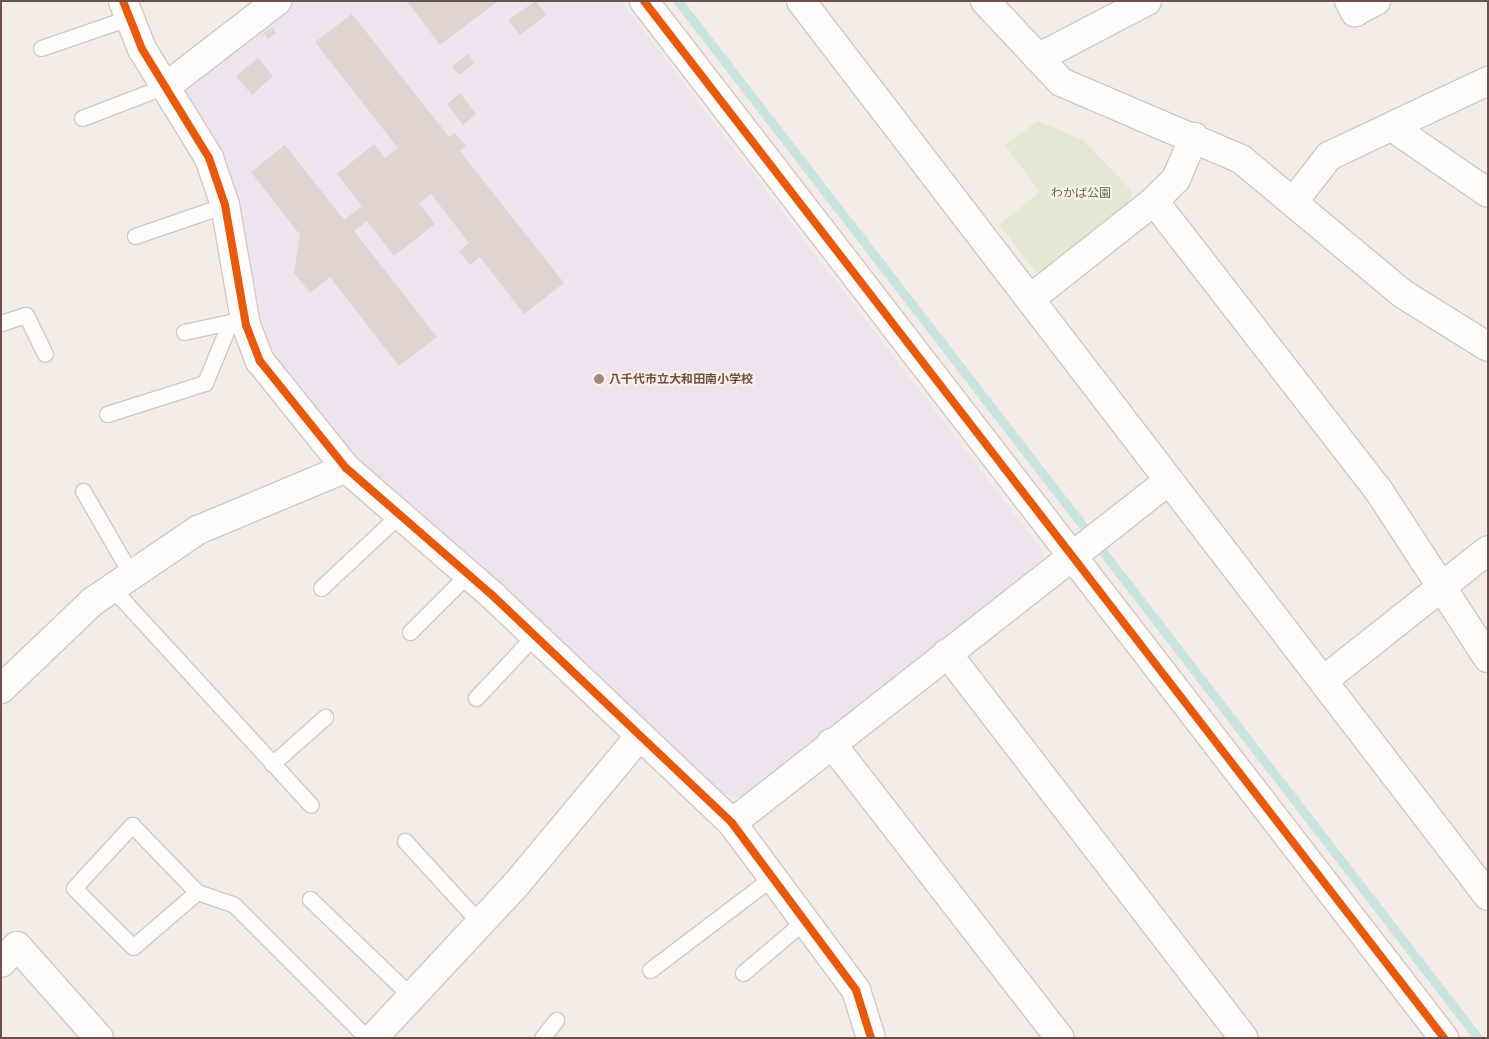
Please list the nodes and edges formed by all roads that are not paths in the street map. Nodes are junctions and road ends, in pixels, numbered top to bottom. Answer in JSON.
{"nodes":[{"id":1,"x":644,"y":1,"type":"edge"},
{"id":2,"x":801,"y":1,"type":"edge"},
{"id":3,"x":985,"y":1,"type":"edge"},
{"id":4,"x":1147,"y":1,"type":"edge"},
{"id":5,"x":1350,"y":1,"type":"edge"},
{"id":6,"x":1376,"y":1,"type":"edge"},
{"id":7,"x":259,"y":7,"type":"edge"},
{"id":8,"x":125,"y":10,"type":"edge"},
{"id":9,"x":41,"y":48,"type":"dead end"},
{"id":10,"x":1038,"y":58,"type":"junction"},
{"id":11,"x":1488,"y":81,"type":"edge"},
{"id":12,"x":168,"y":86,"type":"junction"},
{"id":13,"x":82,"y":118,"type":"dead end"},
{"id":14,"x":1392,"y":126,"type":"junction"},
{"id":15,"x":1194,"y":137,"type":"junction"},
{"id":16,"x":1488,"y":192,"type":"edge"},
{"id":17,"x":1154,"y":201,"type":"junction"},
{"id":18,"x":1294,"y":201,"type":"junction"},
{"id":19,"x":225,"y":205,"type":"junction"},
{"id":20,"x":135,"y":236,"type":"dead end"},
{"id":21,"x":1030,"y":299,"type":"junction"},
{"id":22,"x":238,"y":321,"type":"junction"},
{"id":23,"x":1,"y":323,"type":"edge"},
{"id":24,"x":184,"y":332,"type":"dead end"},
{"id":25,"x":1488,"y":347,"type":"edge"},
{"id":26,"x":45,"y":354,"type":"dead end"},
{"id":27,"x":107,"y":414,"type":"dead end"},
{"id":28,"x":346,"y":468,"type":"junction"},
{"id":29,"x":1167,"y":482,"type":"junction"},
{"id":30,"x":83,"y":491,"type":"dead end"},
{"id":31,"x":400,"y":514,"type":"junction"},
{"id":32,"x":1488,"y":550,"type":"edge"},
{"id":33,"x":1074,"y":554,"type":"junction"},
{"id":34,"x":467,"y":575,"type":"junction"},
{"id":35,"x":122,"y":581,"type":"junction"},
{"id":36,"x":1440,"y":587,"type":"junction"},
{"id":37,"x":321,"y":588,"type":"dead end"},
{"id":38,"x":410,"y":632,"type":"dead end"},
{"id":39,"x":534,"y":636,"type":"junction"},
{"id":40,"x":947,"y":653,"type":"junction"},
{"id":41,"x":1488,"y":658,"type":"edge"},
{"id":42,"x":1324,"y":680,"type":"junction"},
{"id":43,"x":1,"y":689,"type":"edge"},
{"id":44,"x":476,"y":698,"type":"dead end"},
{"id":45,"x":325,"y":717,"type":"dead end"},
{"id":46,"x":640,"y":736,"type":"junction"},
{"id":47,"x":831,"y":744,"type":"junction"},
{"id":48,"x":272,"y":764,"type":"junction"},
{"id":49,"x":311,"y":805,"type":"dead end"},
{"id":50,"x":732,"y":823,"type":"junction"},
{"id":51,"x":405,"y":841,"type":"dead end"},
{"id":52,"x":773,"y":877,"type":"junction"},
{"id":53,"x":197,"y":892,"type":"junction"},
{"id":54,"x":1488,"y":896,"type":"edge"},
{"id":55,"x":310,"y":899,"type":"dead end"},
{"id":56,"x":803,"y":922,"type":"junction"},
{"id":57,"x":480,"y":923,"type":"junction"},
{"id":58,"x":1,"y":963,"type":"edge"},
{"id":59,"x":650,"y":970,"type":"dead end"},
{"id":60,"x":743,"y":973,"type":"dead end"},
{"id":61,"x":412,"y":997,"type":"junction"},
{"id":62,"x":556,"y":1020,"type":"dead end"},
{"id":63,"x":99,"y":1038,"type":"edge"},
{"id":64,"x":367,"y":1038,"type":"edge"},
{"id":65,"x":373,"y":1038,"type":"edge"},
{"id":66,"x":542,"y":1038,"type":"edge"},
{"id":67,"x":871,"y":1038,"type":"edge"},
{"id":68,"x":1060,"y":1038,"type":"edge"},
{"id":69,"x":1244,"y":1038,"type":"edge"},
{"id":70,"x":1444,"y":1038,"type":"edge"}],
"edges":[{"from":1,"to":33,"type":"street"},
{"from":2,"to":21,"type":"street"},
{"from":3,"to":10,"type":"street"},
{"from":4,"to":10,"type":"street"},
{"from":5,"to":6,"type":"street"},
{"from":7,"to":12,"type":"street"},
{"from":8,"to":9,"type":"lane"},
{"from":8,"to":12,"type":"street"},
{"from":10,"to":15,"type":"street"},
{"from":11,"to":14,"type":"street"},
{"from":12,"to":13,"type":"lane"},
{"from":12,"to":19,"type":"street"},
{"from":14,"to":16,"type":"street"},
{"from":14,"to":18,"type":"street"},
{"from":15,"to":17,"type":"street"},
{"from":15,"to":18,"type":"street"},
{"from":17,"to":21,"type":"street"},
{"from":17,"to":36,"type":"street"},
{"from":18,"to":25,"type":"street"},
{"from":19,"to":20,"type":"lane"},
{"from":19,"to":22,"type":"street"},
{"from":21,"to":29,"type":"street"},
{"from":22,"to":24,"type":"lane"},
{"from":22,"to":27,"type":"lane"},
{"from":22,"to":28,"type":"street"},
{"from":23,"to":26,"type":"lane"},
{"from":28,"to":31,"type":"street"},
{"from":28,"to":35,"type":"street"},
{"from":29,"to":33,"type":"street"},
{"from":29,"to":42,"type":"street"},
{"from":30,"to":35,"type":"lane"},
{"from":31,"to":34,"type":"street"},
{"from":31,"to":37,"type":"lane"},
{"from":32,"to":36,"type":"street"},
{"from":33,"to":40,"type":"street"},
{"from":33,"to":70,"type":"street"},
{"from":34,"to":38,"type":"lane"},
{"from":34,"to":39,"type":"street"},
{"from":35,"to":43,"type":"street"},
{"from":35,"to":48,"type":"lane"},
{"from":36,"to":41,"type":"street"},
{"from":36,"to":42,"type":"street"},
{"from":39,"to":44,"type":"lane"},
{"from":39,"to":46,"type":"street"},
{"from":40,"to":47,"type":"street"},
{"from":40,"to":69,"type":"street"},
{"from":42,"to":54,"type":"street"},
{"from":45,"to":48,"type":"lane"},
{"from":46,"to":50,"type":"street"},
{"from":46,"to":57,"type":"street"},
{"from":47,"to":50,"type":"street"},
{"from":47,"to":68,"type":"street"},
{"from":48,"to":49,"type":"lane"},
{"from":50,"to":52,"type":"street"},
{"from":51,"to":57,"type":"lane"},
{"from":52,"to":56,"type":"street"},
{"from":52,"to":59,"type":"lane"},
{"from":53,"to":53,"type":"lane"},
{"from":53,"to":64,"type":"lane"},
{"from":55,"to":61,"type":"lane"},
{"from":56,"to":60,"type":"lane"},
{"from":56,"to":67,"type":"street"},
{"from":57,"to":61,"type":"street"},
{"from":58,"to":63,"type":"street"},
{"from":61,"to":65,"type":"street"},
{"from":62,"to":66,"type":"lane"}]}
